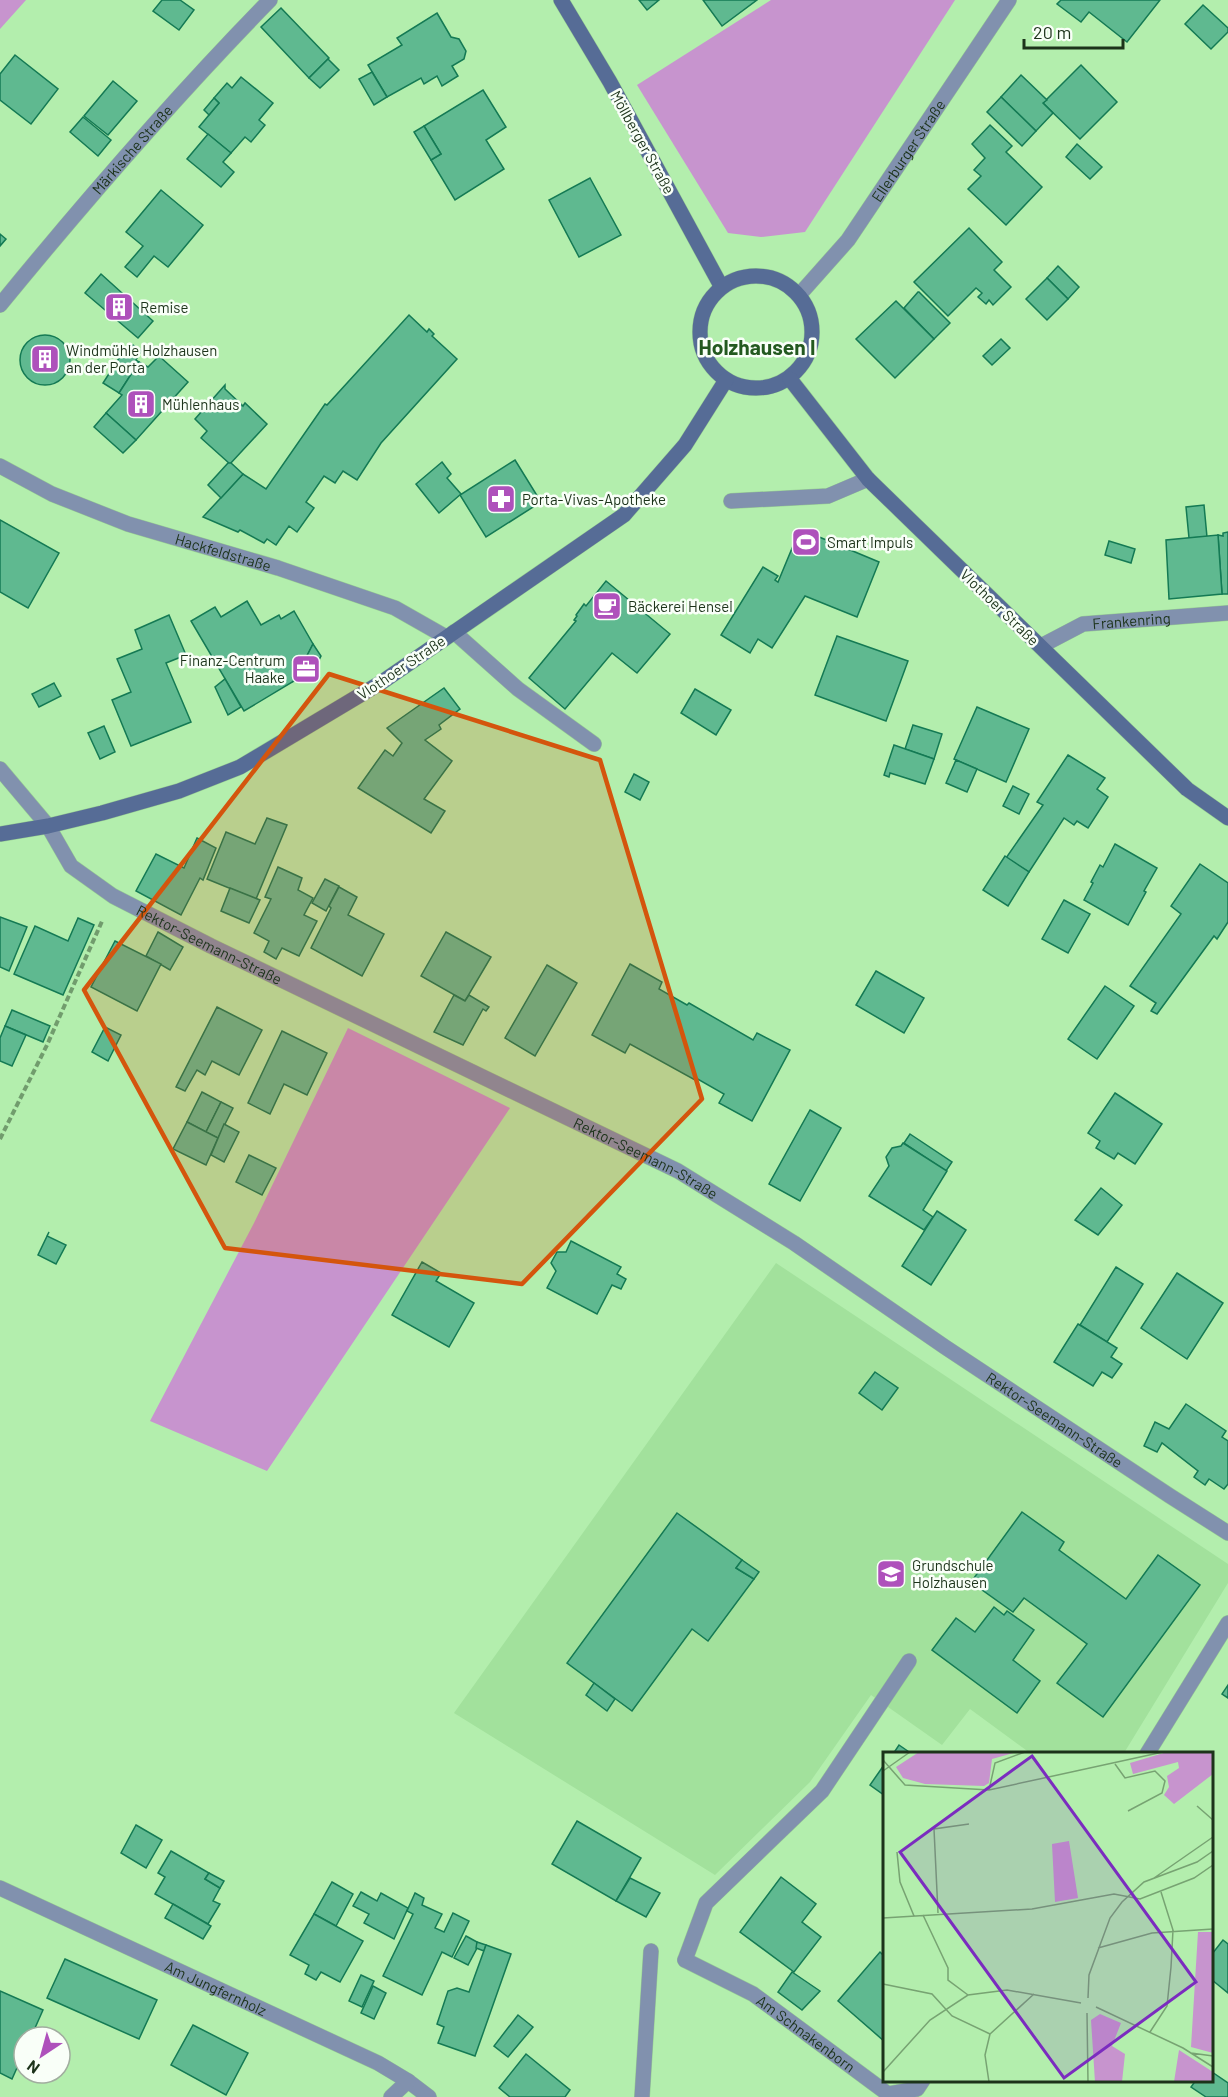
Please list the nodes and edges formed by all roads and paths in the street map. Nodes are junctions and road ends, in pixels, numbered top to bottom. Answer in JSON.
{"nodes":[{"id":1,"x":270,"y":0,"type":"edge"},
{"id":2,"x":561,"y":0,"type":"edge"},
{"id":3,"x":1009,"y":0,"type":"edge"},
{"id":4,"x":721,"y":286,"type":"junction"},
{"id":5,"x":800,"y":294,"type":"junction"},
{"id":6,"x":0,"y":305,"type":"edge"},
{"id":7,"x":790,"y":379,"type":"junction"},
{"id":8,"x":726,"y":380,"type":"junction"},
{"id":9,"x":0,"y":466,"type":"edge"},
{"id":10,"x":868,"y":479,"type":"junction"},
{"id":11,"x":731,"y":501,"type":"dead end"},
{"id":12,"x":1228,"y":613,"type":"edge"},
{"id":13,"x":450,"y":634,"type":"junction"},
{"id":14,"x":1041,"y":646,"type":"junction"},
{"id":15,"x":594,"y":744,"type":"dead end"},
{"id":16,"x":0,"y":769,"type":"edge"},
{"id":17,"x":1228,"y":818,"type":"edge"},
{"id":18,"x":48,"y":826,"type":"junction"},
{"id":19,"x":0,"y":834,"type":"edge"},
{"id":20,"x":113,"y":896,"type":"junction"},
{"id":21,"x":0,"y":1139,"type":"edge"},
{"id":22,"x":1228,"y":1533,"type":"edge"},
{"id":23,"x":1228,"y":1623,"type":"edge"},
{"id":24,"x":909,"y":1661,"type":"dead end"},
{"id":25,"x":1148,"y":1752,"type":"edge"},
{"id":26,"x":0,"y":1888,"type":"edge"},
{"id":27,"x":651,"y":1951,"type":"dead end"},
{"id":28,"x":408,"y":2081,"type":"junction"},
{"id":29,"x":922,"y":2082,"type":"edge"},
{"id":30,"x":391,"y":2097,"type":"edge"},
{"id":31,"x":429,"y":2097,"type":"edge"},
{"id":32,"x":642,"y":2097,"type":"edge"}],
"edges":[{"from":1,"to":6,"type":"street","name":"Märkische Straße"},
{"from":2,"to":4,"type":"street","name":"Möllberger Straße"},
{"from":3,"to":5,"type":"street","name":"Ellerburger Straße"},
{"from":4,"to":5,"type":"street"},
{"from":4,"to":8,"type":"street"},
{"from":5,"to":7,"type":"street"},
{"from":7,"to":8,"type":"street"},
{"from":7,"to":10,"type":"street","name":"Vlothoer Straße"},
{"from":8,"to":13,"type":"street","name":"Vlothoer Straße"},
{"from":9,"to":13,"type":"street","name":"Hackfeldstraße"},
{"from":10,"to":11,"type":"street"},
{"from":10,"to":14,"type":"street","name":"Vlothoer Straße"},
{"from":12,"to":14,"type":"street","name":"Frankenring"},
{"from":13,"to":15,"type":"street","name":"Hackfeldstraße"},
{"from":13,"to":18,"type":"street","name":"Vlothoer Straße"},
{"from":14,"to":17,"type":"street","name":"Vlothoer Straße"},
{"from":16,"to":18,"type":"street","name":"Rektor-Seemann-Straße"},
{"from":18,"to":19,"type":"street","name":"Vlothoer Straße"},
{"from":18,"to":20,"type":"street","name":"Rektor-Seemann-Straße"},
{"from":20,"to":21,"type":"path"},
{"from":20,"to":22,"type":"street","name":"Rektor-Seemann-Straße"},
{"from":23,"to":25,"type":"street"},
{"from":24,"to":29,"type":"street","name":"Am Schnakenborn"},
{"from":26,"to":28,"type":"street","name":"Am Jungfernholz"},
{"from":27,"to":32,"type":"street"},
{"from":28,"to":30,"type":"street"},
{"from":28,"to":31,"type":"street","name":"Am Jungfernholz"}]}
